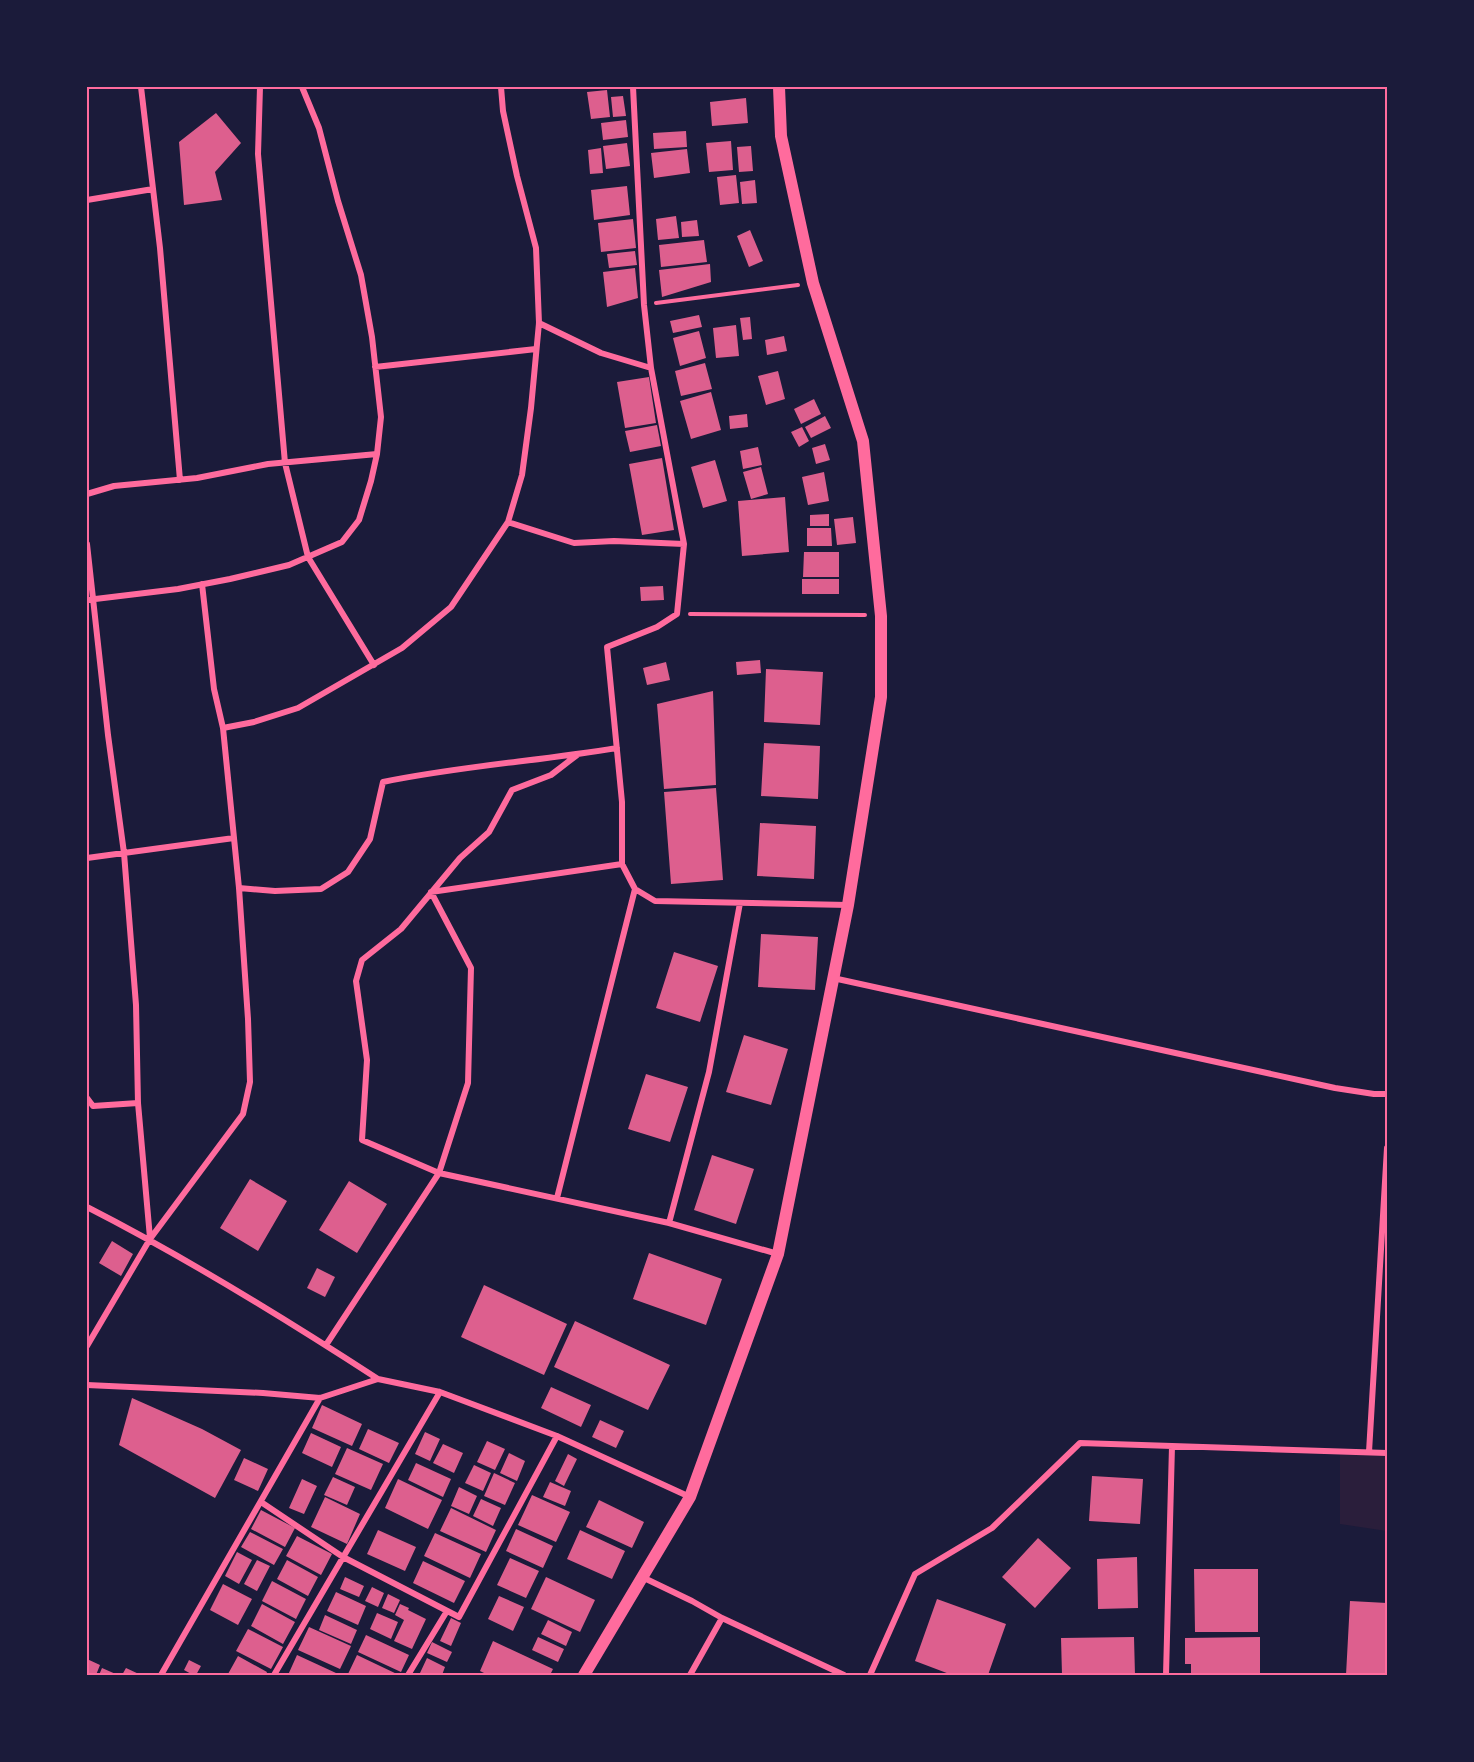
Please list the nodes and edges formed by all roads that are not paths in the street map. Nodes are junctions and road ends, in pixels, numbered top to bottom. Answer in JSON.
{"nodes":[{"id":1,"x":141,"y":87,"type":"edge"},
{"id":2,"x":260,"y":87,"type":"edge"},
{"id":3,"x":302,"y":87,"type":"edge"},
{"id":4,"x":501,"y":87,"type":"edge"},
{"id":5,"x":633,"y":87,"type":"edge"},
{"id":6,"x":779,"y":87,"type":"edge"},
{"id":7,"x":153,"y":189,"type":"junction"},
{"id":8,"x":87,"y":200,"type":"edge"},
{"id":9,"x":539,"y":323,"type":"junction"},
{"id":10,"x":536,"y":350,"type":"junction"},
{"id":11,"x":375,"y":367,"type":"junction"},
{"id":12,"x":651,"y":368,"type":"junction"},
{"id":13,"x":377,"y":454,"type":"junction"},
{"id":14,"x":285,"y":463,"type":"junction"},
{"id":15,"x":180,"y":480,"type":"junction"},
{"id":16,"x":87,"y":494,"type":"edge"},
{"id":17,"x":508,"y":522,"type":"junction"},
{"id":18,"x":87,"y":544,"type":"edge"},
{"id":19,"x":684,"y":544,"type":"junction"},
{"id":20,"x":308,"y":557,"type":"junction"},
{"id":21,"x":202,"y":584,"type":"junction"},
{"id":22,"x":90,"y":599,"type":"edge"},
{"id":23,"x":374,"y":665,"type":"junction"},
{"id":24,"x":223,"y":728,"type":"junction"},
{"id":25,"x":617,"y":748,"type":"junction"},
{"id":26,"x":577,"y":755,"type":"junction"},
{"id":27,"x":234,"y":838,"type":"junction"},
{"id":28,"x":124,"y":853,"type":"junction"},
{"id":29,"x":87,"y":858,"type":"edge"},
{"id":30,"x":622,"y":864,"type":"junction"},
{"id":31,"x":238,"y":888,"type":"junction"},
{"id":32,"x":635,"y":889,"type":"junction"},
{"id":33,"x":431,"y":892,"type":"junction"},
{"id":34,"x":740,"y":903,"type":"junction"},
{"id":35,"x":848,"y":905,"type":"junction"},
{"id":36,"x":833,"y":978,"type":"junction"},
{"id":37,"x":1387,"y":1094,"type":"edge"},
{"id":38,"x":87,"y":1098,"type":"edge"},
{"id":39,"x":138,"y":1103,"type":"junction"},
{"id":40,"x":1387,"y":1148,"type":"edge"},
{"id":41,"x":439,"y":1173,"type":"junction"},
{"id":42,"x":557,"y":1198,"type":"junction"},
{"id":43,"x":87,"y":1207,"type":"edge"},
{"id":44,"x":669,"y":1223,"type":"junction"},
{"id":45,"x":150,"y":1239,"type":"junction"},
{"id":46,"x":778,"y":1254,"type":"junction"},
{"id":47,"x":326,"y":1345,"type":"junction"},
{"id":48,"x":87,"y":1346,"type":"edge"},
{"id":49,"x":378,"y":1379,"type":"junction"},
{"id":50,"x":87,"y":1385,"type":"edge"},
{"id":51,"x":440,"y":1392,"type":"junction"},
{"id":52,"x":320,"y":1398,"type":"junction"},
{"id":53,"x":557,"y":1436,"type":"junction"},
{"id":54,"x":1172,"y":1446,"type":"junction"},
{"id":55,"x":1369,"y":1452,"type":"junction"},
{"id":56,"x":1387,"y":1453,"type":"edge"},
{"id":57,"x":690,"y":1497,"type":"junction"},
{"id":58,"x":261,"y":1502,"type":"junction"},
{"id":59,"x":343,"y":1557,"type":"junction"},
{"id":60,"x":642,"y":1577,"type":"junction"},
{"id":61,"x":447,"y":1611,"type":"junction"},
{"id":62,"x":722,"y":1618,"type":"junction"},
{"id":63,"x":161,"y":1675,"type":"edge"},
{"id":64,"x":274,"y":1675,"type":"edge"},
{"id":65,"x":408,"y":1675,"type":"edge"},
{"id":66,"x":584,"y":1675,"type":"edge"},
{"id":67,"x":690,"y":1675,"type":"edge"},
{"id":68,"x":844,"y":1675,"type":"edge"},
{"id":69,"x":870,"y":1675,"type":"edge"},
{"id":70,"x":1166,"y":1675,"type":"edge"}],
"edges":[{"from":1,"to":7,"type":"street"},
{"from":2,"to":14,"type":"street"},
{"from":3,"to":11,"type":"street"},
{"from":4,"to":9,"type":"street"},
{"from":5,"to":12,"type":"street"},
{"from":6,"to":35,"type":"main road"},
{"from":7,"to":8,"type":"street"},
{"from":7,"to":15,"type":"street"},
{"from":9,"to":10,"type":"street"},
{"from":9,"to":12,"type":"street"},
{"from":10,"to":11,"type":"street"},
{"from":10,"to":17,"type":"street"},
{"from":11,"to":13,"type":"street"},
{"from":12,"to":19,"type":"street"},
{"from":13,"to":14,"type":"street"},
{"from":13,"to":20,"type":"street"},
{"from":14,"to":15,"type":"street"},
{"from":14,"to":20,"type":"street"},
{"from":15,"to":16,"type":"street"},
{"from":17,"to":19,"type":"street"},
{"from":17,"to":23,"type":"street"},
{"from":18,"to":22,"type":"street"},
{"from":19,"to":25,"type":"street"},
{"from":20,"to":21,"type":"street"},
{"from":20,"to":23,"type":"street"},
{"from":21,"to":22,"type":"street"},
{"from":21,"to":24,"type":"street"},
{"from":22,"to":28,"type":"street"},
{"from":23,"to":24,"type":"street"},
{"from":24,"to":27,"type":"street"},
{"from":25,"to":26,"type":"street"},
{"from":25,"to":30,"type":"street"},
{"from":26,"to":31,"type":"street"},
{"from":26,"to":33,"type":"street"},
{"from":27,"to":28,"type":"street"},
{"from":27,"to":31,"type":"street"},
{"from":28,"to":29,"type":"street"},
{"from":28,"to":39,"type":"street"},
{"from":30,"to":32,"type":"street"},
{"from":30,"to":33,"type":"street"},
{"from":31,"to":45,"type":"street"},
{"from":32,"to":34,"type":"street"},
{"from":32,"to":42,"type":"street"},
{"from":33,"to":41,"type":"street"},
{"from":33,"to":41,"type":"street"},
{"from":34,"to":35,"type":"street"},
{"from":34,"to":44,"type":"street"},
{"from":35,"to":36,"type":"main road"},
{"from":36,"to":37,"type":"street"},
{"from":36,"to":46,"type":"main road"},
{"from":38,"to":39,"type":"street"},
{"from":39,"to":45,"type":"street"},
{"from":40,"to":55,"type":"street"},
{"from":41,"to":42,"type":"street"},
{"from":41,"to":47,"type":"street"},
{"from":42,"to":44,"type":"street"},
{"from":43,"to":45,"type":"street"},
{"from":44,"to":46,"type":"street"},
{"from":45,"to":47,"type":"street"},
{"from":45,"to":48,"type":"street"},
{"from":46,"to":57,"type":"main road"},
{"from":47,"to":49,"type":"street"},
{"from":49,"to":51,"type":"street"},
{"from":49,"to":52,"type":"street"},
{"from":50,"to":52,"type":"street"},
{"from":51,"to":53,"type":"street"},
{"from":51,"to":59,"type":"street"},
{"from":52,"to":58,"type":"street"},
{"from":53,"to":57,"type":"street"},
{"from":53,"to":61,"type":"street"},
{"from":54,"to":55,"type":"street"},
{"from":54,"to":69,"type":"street"},
{"from":54,"to":70,"type":"street"},
{"from":55,"to":56,"type":"street"},
{"from":57,"to":60,"type":"main road"},
{"from":58,"to":59,"type":"street"},
{"from":58,"to":63,"type":"street"},
{"from":59,"to":61,"type":"street"},
{"from":59,"to":64,"type":"street"},
{"from":60,"to":62,"type":"street"},
{"from":60,"to":66,"type":"main road"},
{"from":61,"to":65,"type":"street"},
{"from":62,"to":67,"type":"street"},
{"from":62,"to":68,"type":"street"}]}
